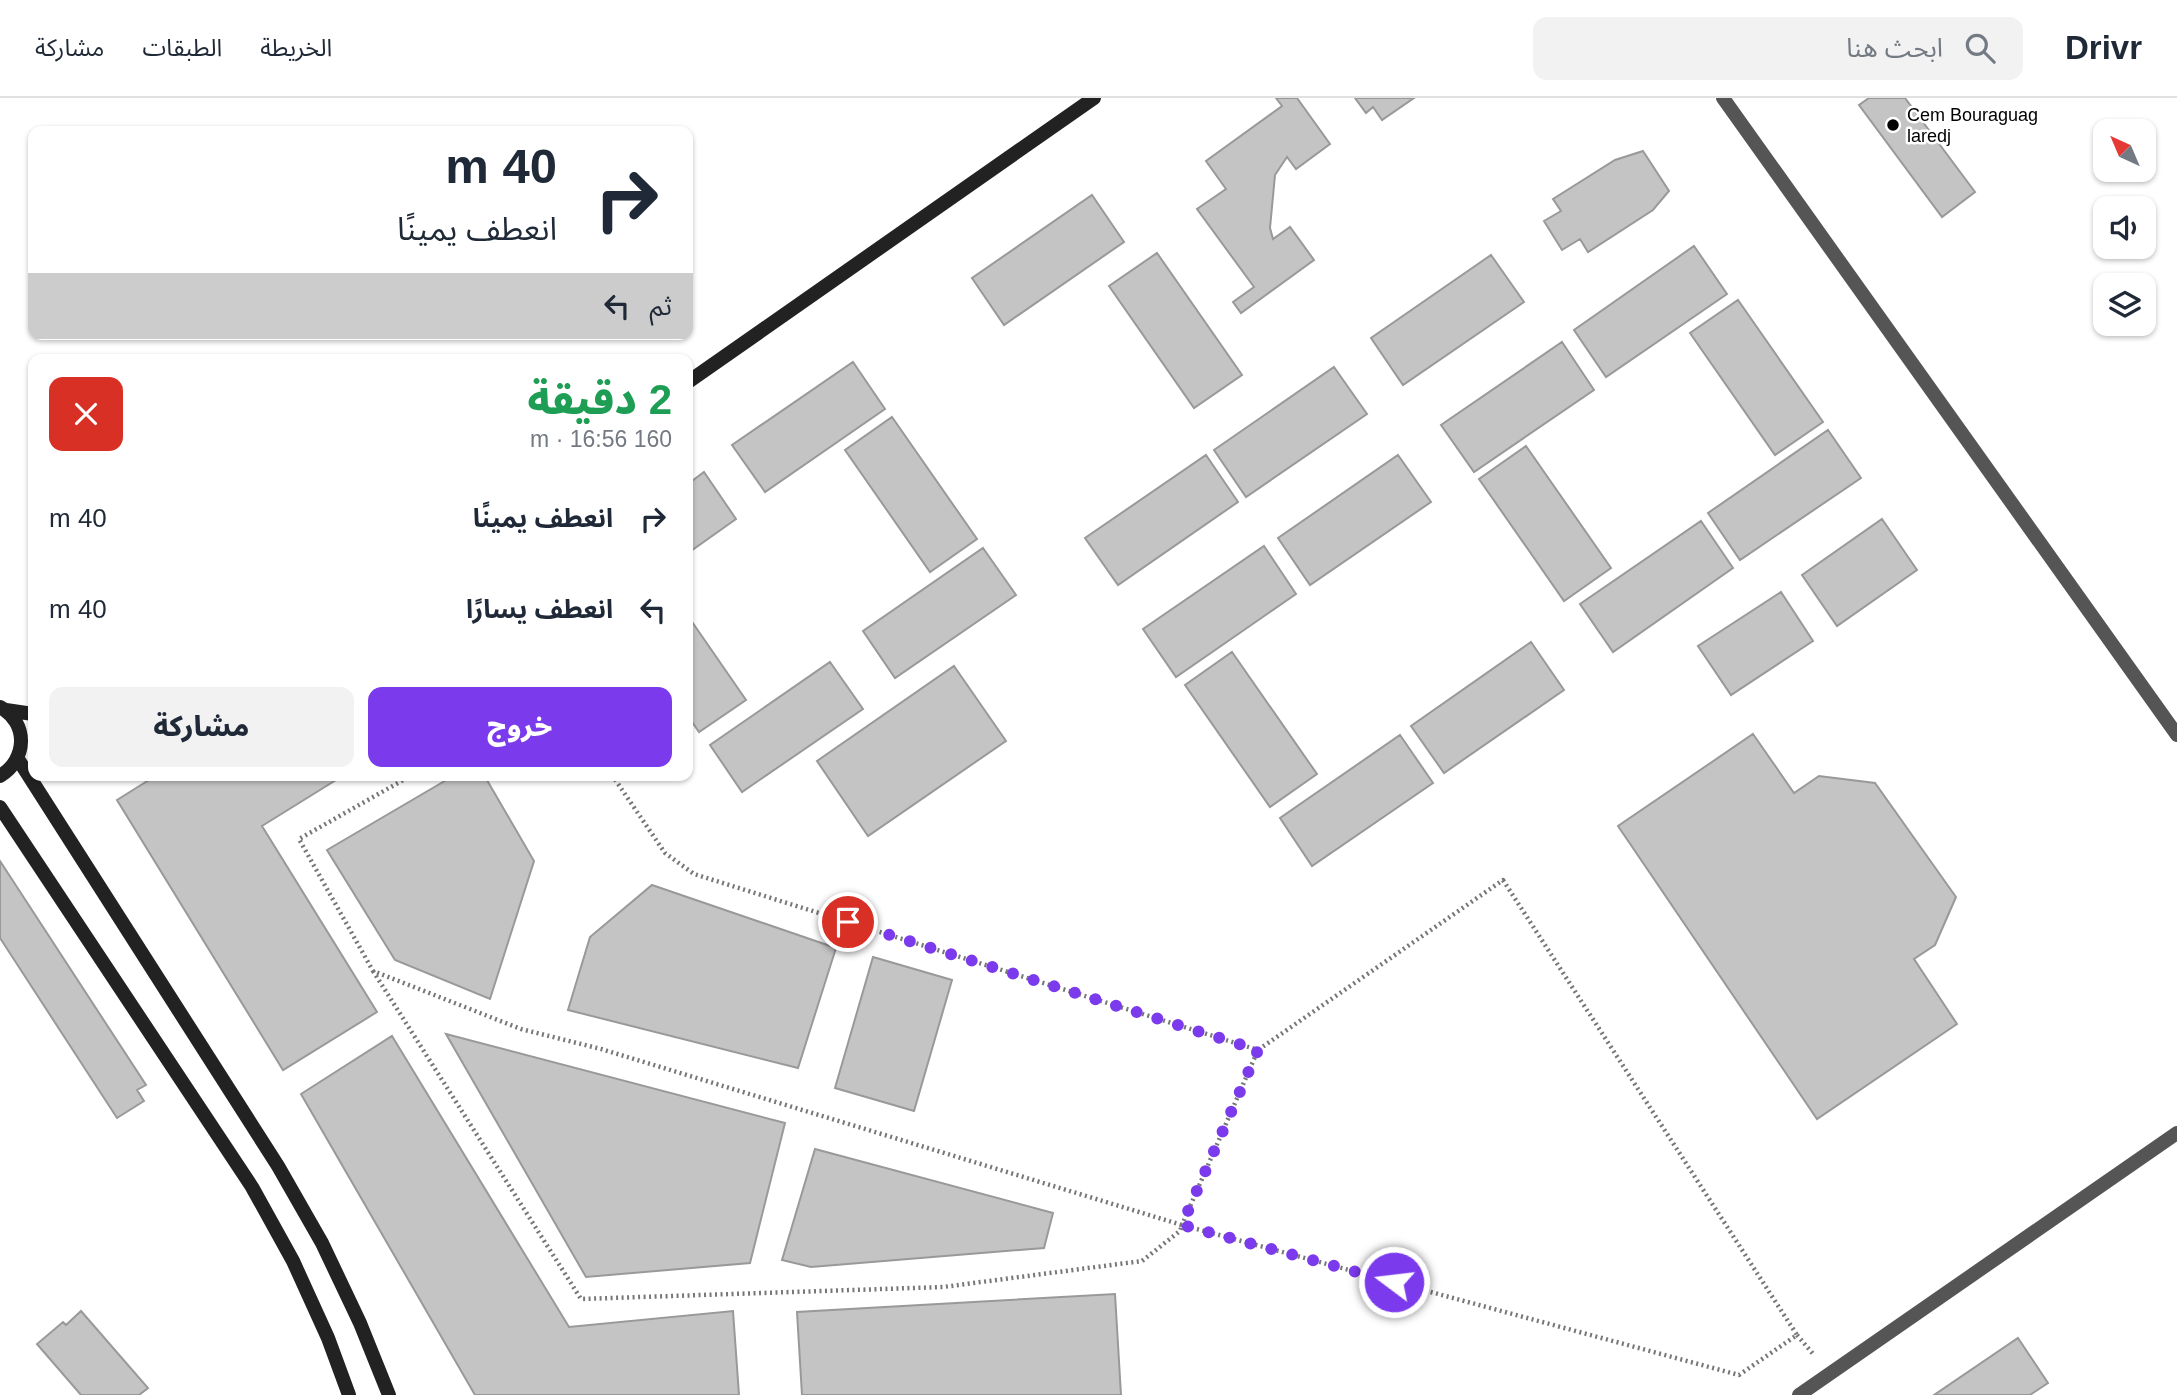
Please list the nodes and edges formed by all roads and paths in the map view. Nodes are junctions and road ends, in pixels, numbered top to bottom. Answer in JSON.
{"nodes":[{"id":1,"x":1094,"y":98,"type":"edge"},
{"id":2,"x":1723,"y":98,"type":"edge"},
{"id":3,"x":693,"y":379,"type":"edge"},
{"id":4,"x":3,"y":709,"type":"edge"},
{"id":5,"x":28,"y":713,"type":"edge"},
{"id":6,"x":2177,"y":735,"type":"edge"},
{"id":7,"x":28,"y":753,"type":"edge"},
{"id":8,"x":18,"y":759,"type":"junction"},
{"id":9,"x":28,"y":775,"type":"edge"},
{"id":10,"x":0,"y":776,"type":"edge"},
{"id":11,"x":32,"y":781,"type":"edge"},
{"id":12,"x":401,"y":781,"type":"edge"},
{"id":13,"x":616,"y":781,"type":"edge"},
{"id":14,"x":0,"y":807,"type":"edge"},
{"id":15,"x":373,"y":971,"type":"junction"},
{"id":16,"x":1258,"y":1050,"type":"junction"},
{"id":17,"x":2177,"y":1133,"type":"edge"},
{"id":18,"x":1182,"y":1225,"type":"junction"},
{"id":19,"x":349,"y":1395,"type":"edge"},
{"id":20,"x":389,"y":1395,"type":"edge"},
{"id":21,"x":1799,"y":1395,"type":"edge"}],
"edges":[{"from":1,"to":3,"type":"main road"},
{"from":2,"to":6,"type":"street"},
{"from":4,"to":5,"type":"main road"},
{"from":4,"to":8,"type":"main road"},
{"from":7,"to":8,"type":"main road"},
{"from":8,"to":9,"type":"main road"},
{"from":8,"to":10,"type":"main road"},
{"from":11,"to":20,"type":"main road"},
{"from":12,"to":15,"type":"path"},
{"from":13,"to":16,"type":"path"},
{"from":14,"to":19,"type":"main road"},
{"from":15,"to":18,"type":"path"},
{"from":15,"to":18,"type":"path"},
{"from":16,"to":18,"type":"path"},
{"from":16,"to":18,"type":"path"},
{"from":17,"to":21,"type":"street"}]}
